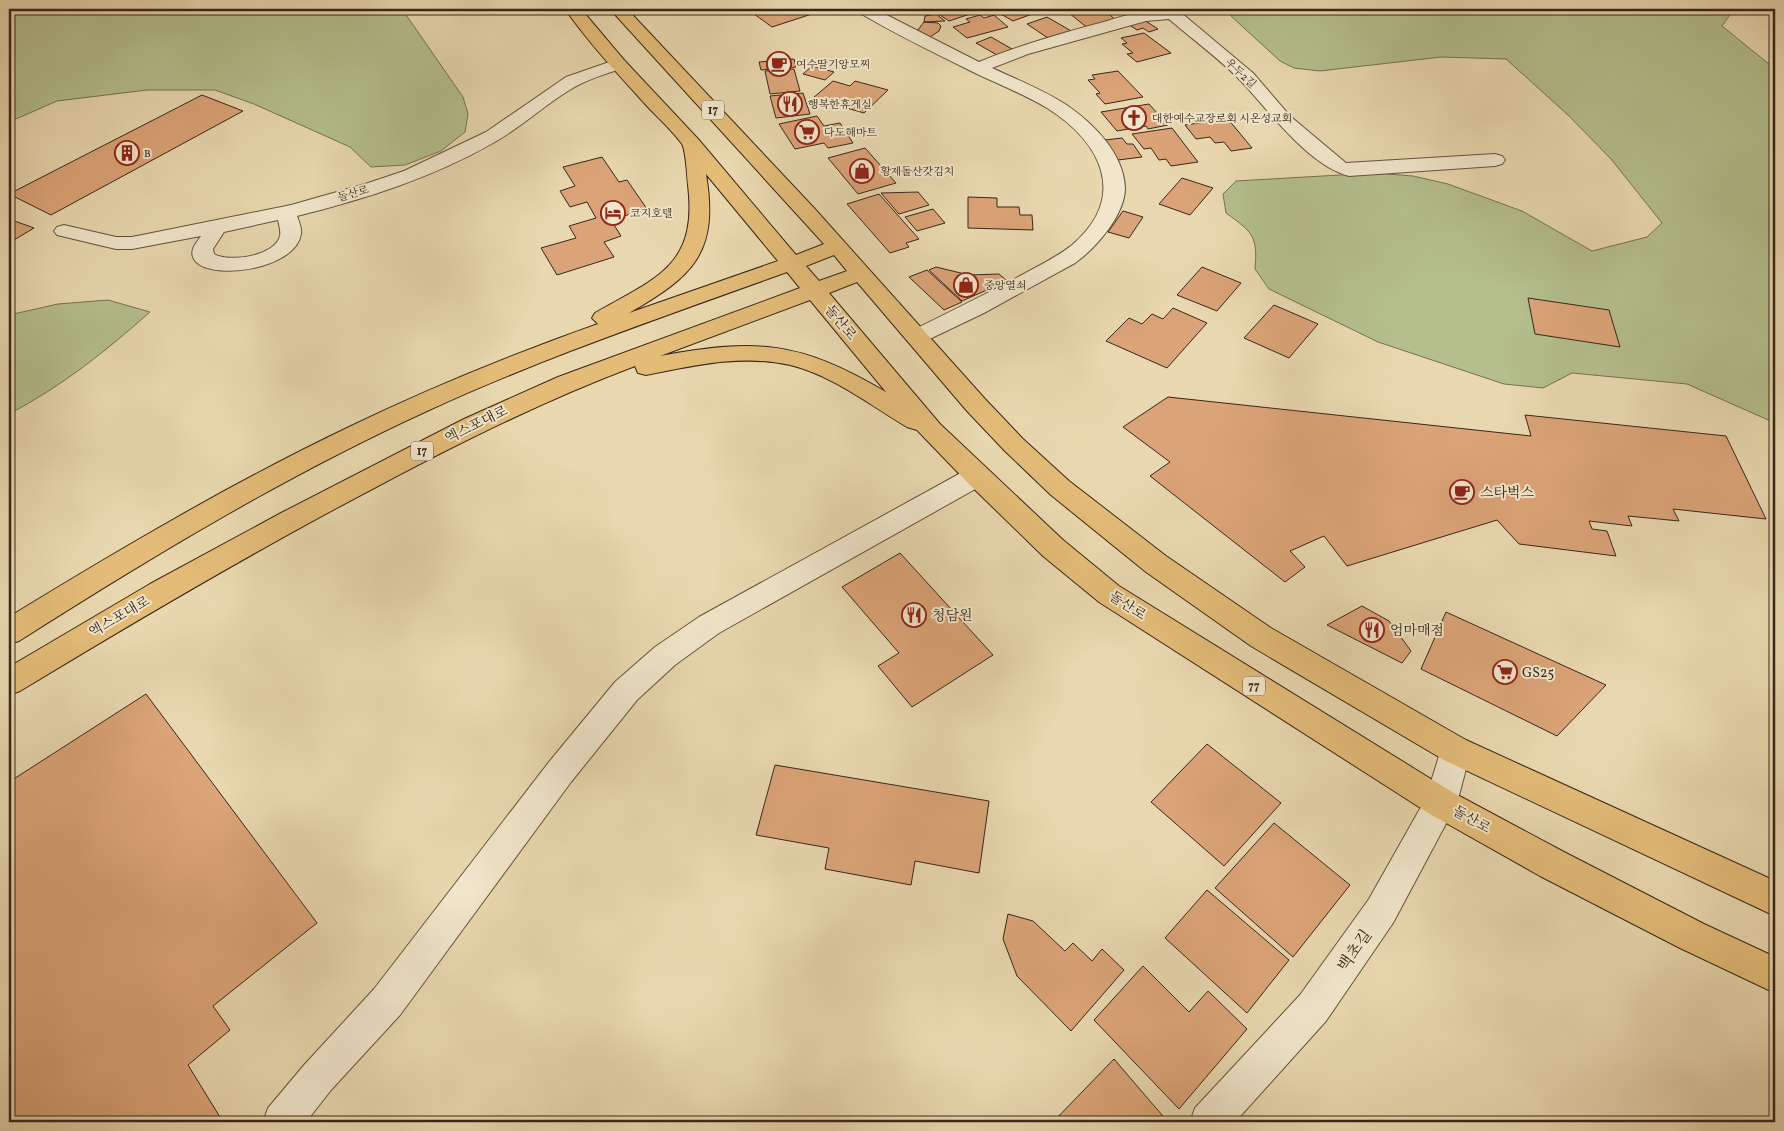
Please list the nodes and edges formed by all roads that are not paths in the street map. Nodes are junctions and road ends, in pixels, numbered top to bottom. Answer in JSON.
{"nodes":[{"id":1,"x":573,"y":9,"type":"edge"},
{"id":2,"x":618,"y":9,"type":"edge"},
{"id":3,"x":864,"y":9,"type":"edge"},
{"id":4,"x":618,"y":64,"type":"junction"},
{"id":5,"x":978,"y":68,"type":"junction"},
{"id":6,"x":692,"y":144,"type":"junction"},
{"id":7,"x":1495,"y":160,"type":"dead end"},
{"id":8,"x":286,"y":211,"type":"junction"},
{"id":9,"x":218,"y":225,"type":"junction"},
{"id":10,"x":64,"y":231,"type":"dead end"},
{"id":11,"x":837,"y":247,"type":"junction"},
{"id":12,"x":791,"y":263,"type":"junction"},
{"id":13,"x":861,"y":273,"type":"junction"},
{"id":14,"x":814,"y":291,"type":"junction"},
{"id":15,"x":917,"y":337,"type":"junction"},
{"id":16,"x":540,"y":353,"type":"junction"},
{"id":17,"x":566,"y":383,"type":"junction"},
{"id":18,"x":931,"y":430,"type":"junction"},
{"id":19,"x":977,"y":476,"type":"junction"},
{"id":20,"x":9,"y":632,"type":"edge"},
{"id":21,"x":9,"y":682,"type":"edge"},
{"id":22,"x":1456,"y":750,"type":"junction"},
{"id":23,"x":1441,"y":802,"type":"junction"},
{"id":24,"x":1775,"y":899,"type":"edge"},
{"id":25,"x":1775,"y":975,"type":"edge"},
{"id":26,"x":282,"y":1122,"type":"edge"},
{"id":27,"x":1209,"y":1122,"type":"edge"}],
"edges":[{"from":1,"to":4,"type":"main road","name":"돌산로"},
{"from":2,"to":11,"type":"main road","number":"17"},
{"from":3,"to":5,"type":"street"},
{"from":4,"to":6,"type":"main road","name":"돌산로"},
{"from":4,"to":8,"type":"street","name":"돌산로"},
{"from":5,"to":7,"type":"street","name":"우두2길"},
{"from":5,"to":15,"type":"street"},
{"from":6,"to":12,"type":"main road","name":"돌산로"},
{"from":6,"to":16,"type":"main road"},
{"from":8,"to":9,"type":"street","name":"돌산로"},
{"from":8,"to":9,"type":"street"},
{"from":9,"to":10,"type":"street","name":"돌산로"},
{"from":11,"to":12,"type":"main road"},
{"from":11,"to":13,"type":"main road","number":"17"},
{"from":12,"to":14,"type":"main road","name":"돌산로"},
{"from":12,"to":16,"type":"main road"},
{"from":13,"to":14,"type":"main road","name":"엑스포대로","number":"17"},
{"from":13,"to":15,"type":"main road"},
{"from":14,"to":17,"type":"main road","name":"엑스포대로","number":"17"},
{"from":14,"to":18,"type":"main road","name":"돌산로","number":"77"},
{"from":15,"to":22,"type":"main road"},
{"from":16,"to":20,"type":"main road"},
{"from":17,"to":18,"type":"main road"},
{"from":17,"to":21,"type":"main road","name":"엑스포대로","number":"17"},
{"from":18,"to":19,"type":"main road","name":"돌산로","number":"77"},
{"from":19,"to":23,"type":"main road","name":"돌산로","number":"77"},
{"from":19,"to":26,"type":"street"},
{"from":22,"to":23,"type":"street","name":"백초길"},
{"from":22,"to":24,"type":"main road"},
{"from":23,"to":25,"type":"main road","name":"돌산로","number":"77"},
{"from":23,"to":27,"type":"street","name":"백초길"}]}
